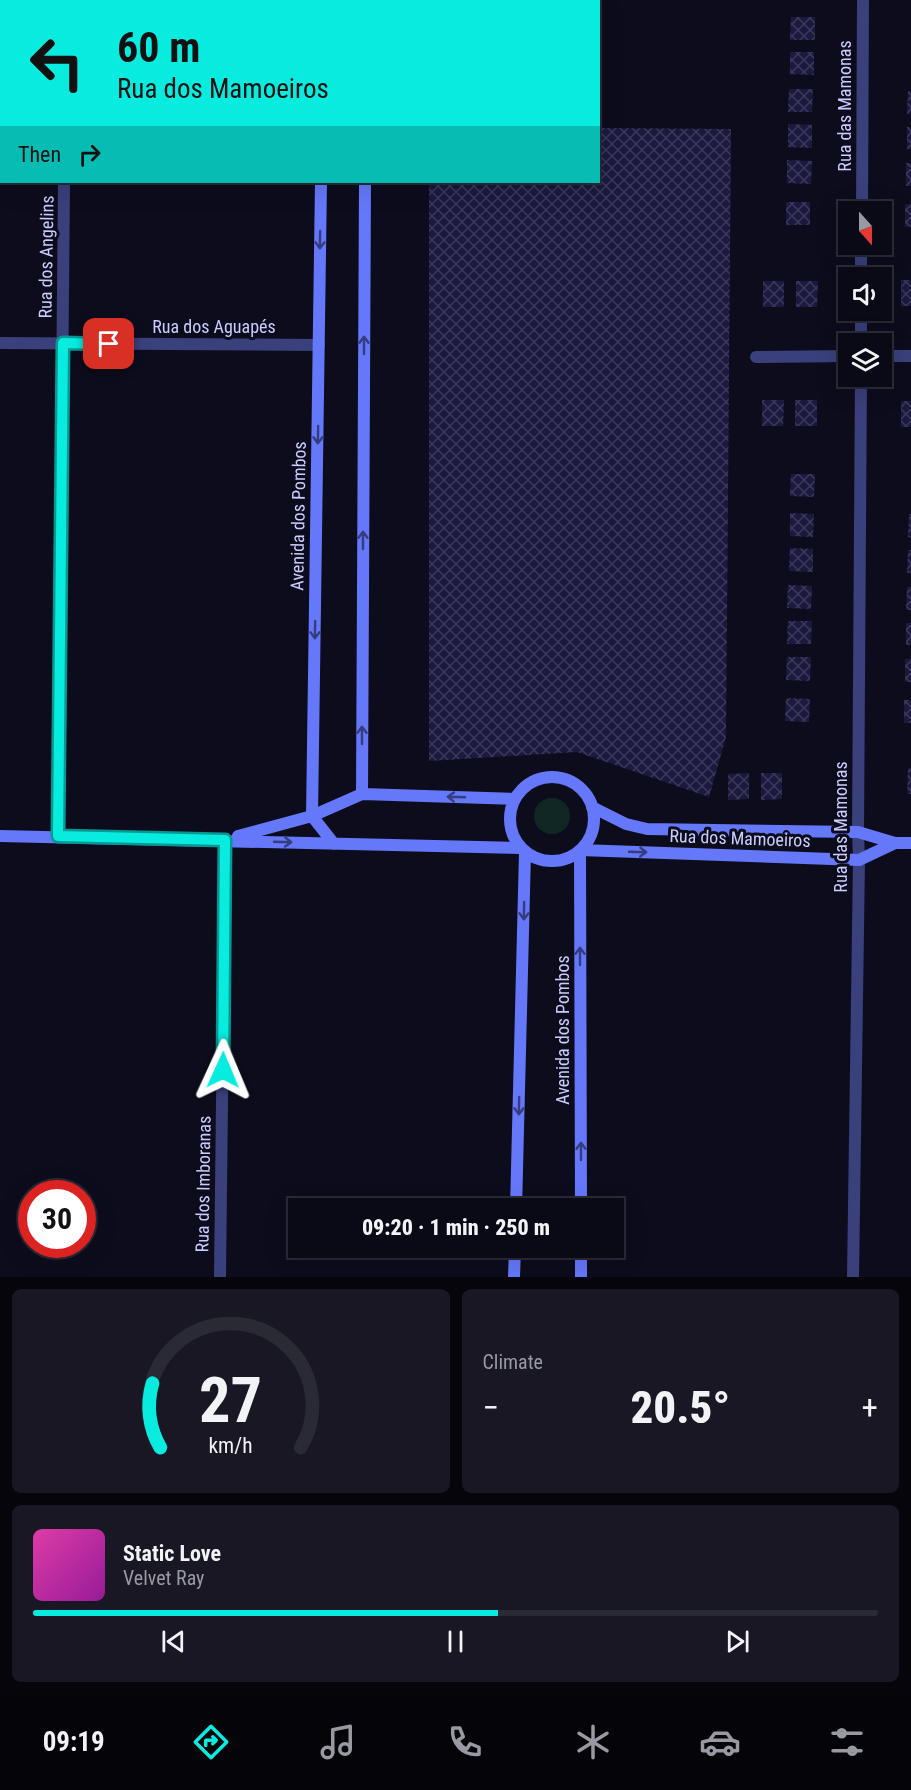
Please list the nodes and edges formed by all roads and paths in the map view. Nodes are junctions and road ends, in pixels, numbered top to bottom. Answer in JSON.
{"nodes":[{"id":1,"x":863,"y":0,"type":"edge"},
{"id":2,"x":64,"y":183,"type":"edge"},
{"id":3,"x":321,"y":183,"type":"edge"},
{"id":4,"x":365,"y":183,"type":"edge"},
{"id":5,"x":862,"y":201,"type":"edge"},
{"id":6,"x":0,"y":343,"type":"edge"},
{"id":7,"x":63,"y":343,"type":"junction"},
{"id":8,"x":319,"y":345,"type":"junction"},
{"id":9,"x":838,"y":356,"type":"edge"},
{"id":10,"x":892,"y":356,"type":"edge"},
{"id":11,"x":911,"y":356,"type":"edge"},
{"id":12,"x":756,"y":357,"type":"dead end"},
{"id":13,"x":861,"y":387,"type":"edge"},
{"id":14,"x":362,"y":794,"type":"junction"},
{"id":15,"x":515,"y":799,"type":"junction"},
{"id":16,"x":592,"y":807,"type":"junction"},
{"id":17,"x":312,"y":816,"type":"junction"},
{"id":18,"x":858,"y":832,"type":"junction"},
{"id":19,"x":0,"y":836,"type":"edge"},
{"id":20,"x":58,"y":836,"type":"junction"},
{"id":21,"x":225,"y":840,"type":"junction"},
{"id":22,"x":895,"y":843,"type":"junction"},
{"id":23,"x":911,"y":843,"type":"edge"},
{"id":24,"x":334,"y":844,"type":"junction"},
{"id":25,"x":523,"y":850,"type":"junction"},
{"id":26,"x":580,"y":850,"type":"junction"},
{"id":27,"x":859,"y":860,"type":"junction"},
{"id":28,"x":516,"y":1198,"type":"edge"},
{"id":29,"x":581,"y":1198,"type":"edge"},
{"id":30,"x":515,"y":1258,"type":"edge"},
{"id":31,"x":581,"y":1258,"type":"edge"},
{"id":32,"x":220,"y":1277,"type":"edge"},
{"id":33,"x":514,"y":1277,"type":"edge"},
{"id":34,"x":581,"y":1277,"type":"edge"},
{"id":35,"x":853,"y":1277,"type":"edge"}],
"edges":[{"from":1,"to":5,"type":"street","name":"Rua das Mamonas"},
{"from":2,"to":7,"type":"street","name":"Rua dos Angelins"},
{"from":3,"to":8,"type":"street","name":"Avenida dos Pombos","one_way":true},
{"from":14,"to":4,"type":"street","one_way":true},
{"from":6,"to":7,"type":"street","name":"Rua dos Aguapés"},
{"from":7,"to":8,"type":"street","name":"Rua dos Aguapés"},
{"from":7,"to":20,"type":"street","name":"Rua dos Angelins"},
{"from":8,"to":17,"type":"street","name":"Avenida dos Pombos","one_way":true},
{"from":9,"to":12,"type":"street"},
{"from":10,"to":11,"type":"street"},
{"from":13,"to":18,"type":"street","name":"Rua das Mamonas"},
{"from":15,"to":14,"type":"street","one_way":true},
{"from":14,"to":17,"type":"street"},
{"from":15,"to":16,"type":"street"},
{"from":15,"to":25,"type":"street"},
{"from":16,"to":18,"type":"street","name":"Rua dos Mamoeiros"},
{"from":16,"to":26,"type":"street"},
{"from":17,"to":21,"type":"street"},
{"from":17,"to":24,"type":"street"},
{"from":18,"to":22,"type":"street","name":"Rua dos Mamoeiros"},
{"from":18,"to":27,"type":"street","name":"Rua das Mamonas"},
{"from":19,"to":20,"type":"street"},
{"from":20,"to":21,"type":"street"},
{"from":21,"to":24,"type":"street","one_way":true},
{"from":21,"to":32,"type":"street","name":"Rua dos Imboranas"},
{"from":22,"to":23,"type":"street","name":"Rua dos Mamoeiros"},
{"from":22,"to":27,"type":"street","name":"Rua dos Mamoeiros"},
{"from":24,"to":25,"type":"street"},
{"from":25,"to":26,"type":"street"},
{"from":25,"to":28,"type":"street","one_way":true},
{"from":26,"to":27,"type":"street","name":"Rua dos Mamoeiros","one_way":true},
{"from":29,"to":26,"type":"street","name":"Avenida dos Pombos","one_way":true},
{"from":27,"to":35,"type":"street","name":"Rua das Mamonas"},
{"from":30,"to":33,"type":"street"},
{"from":31,"to":34,"type":"street"}]}
